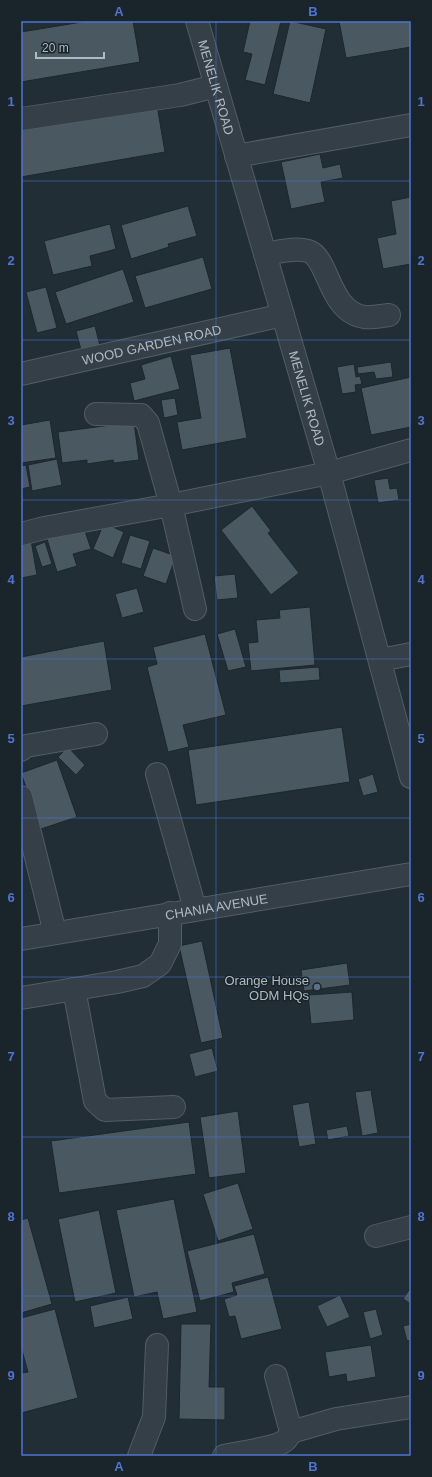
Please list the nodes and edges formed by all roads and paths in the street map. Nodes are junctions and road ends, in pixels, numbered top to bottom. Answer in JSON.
{"nodes":[{"id":1,"x":197,"y":21,"type":"edge"},
{"id":2,"x":216,"y":86,"type":"junction"},
{"id":3,"x":21,"y":119,"type":"edge"},
{"id":4,"x":411,"y":125,"type":"edge"},
{"id":5,"x":236,"y":156,"type":"junction"},
{"id":6,"x":265,"y":254,"type":"junction"},
{"id":7,"x":283,"y":315,"type":"junction"},
{"id":8,"x":389,"y":315,"type":"dead end"},
{"id":9,"x":21,"y":374,"type":"edge"},
{"id":10,"x":96,"y":414,"type":"dead end"},
{"id":11,"x":411,"y":450,"type":"edge"},
{"id":12,"x":329,"y":473,"type":"junction"},
{"id":13,"x":171,"y":505,"type":"junction"},
{"id":14,"x":21,"y":534,"type":"edge"},
{"id":15,"x":195,"y":609,"type":"dead end"},
{"id":16,"x":411,"y":654,"type":"edge"},
{"id":17,"x":380,"y":660,"type":"junction"},
{"id":18,"x":96,"y":734,"type":"dead end"},
{"id":19,"x":21,"y":750,"type":"edge"},
{"id":20,"x":157,"y":774,"type":"dead end"},
{"id":21,"x":411,"y":778,"type":"edge"},
{"id":22,"x":21,"y":797,"type":"edge"},
{"id":23,"x":411,"y":874,"type":"edge"},
{"id":24,"x":195,"y":909,"type":"junction"},
{"id":25,"x":170,"y":913,"type":"junction"},
{"id":26,"x":55,"y":933,"type":"junction"},
{"id":27,"x":21,"y":939,"type":"edge"},
{"id":28,"x":74,"y":989,"type":"junction"},
{"id":29,"x":21,"y":998,"type":"edge"},
{"id":30,"x":174,"y":1107,"type":"dead end"},
{"id":31,"x":411,"y":1227,"type":"edge"},
{"id":32,"x":376,"y":1236,"type":"dead end"},
{"id":33,"x":157,"y":1345,"type":"dead end"},
{"id":34,"x":276,"y":1376,"type":"dead end"},
{"id":35,"x":411,"y":1407,"type":"edge"},
{"id":36,"x":291,"y":1432,"type":"junction"},
{"id":37,"x":139,"y":1456,"type":"edge"},
{"id":38,"x":224,"y":1456,"type":"edge"}],
"edges":[{"from":1,"to":2,"type":"street","name":"MENELIK ROAD"},
{"from":2,"to":3,"type":"street"},
{"from":2,"to":5,"type":"street","name":"MENELIK ROAD"},
{"from":4,"to":5,"type":"street"},
{"from":5,"to":6,"type":"street","name":"MENELIK ROAD"},
{"from":6,"to":7,"type":"street","name":"MENELIK ROAD"},
{"from":6,"to":8,"type":"street"},
{"from":7,"to":9,"type":"street","name":"WOOD GARDEN ROAD"},
{"from":7,"to":12,"type":"street","name":"MENELIK ROAD"},
{"from":10,"to":13,"type":"street"},
{"from":11,"to":12,"type":"street"},
{"from":12,"to":13,"type":"street"},
{"from":12,"to":17,"type":"street","name":"MENELIK ROAD"},
{"from":13,"to":14,"type":"street"},
{"from":13,"to":15,"type":"street"},
{"from":16,"to":17,"type":"street"},
{"from":17,"to":21,"type":"street","name":"MENELIK ROAD"},
{"from":18,"to":19,"type":"street"},
{"from":20,"to":24,"type":"street"},
{"from":22,"to":26,"type":"street"},
{"from":23,"to":24,"type":"street","name":"CHANIA AVENUE"},
{"from":24,"to":25,"type":"street","name":"CHANIA AVENUE"},
{"from":25,"to":26,"type":"street","name":"CHANIA AVENUE"},
{"from":25,"to":28,"type":"street"},
{"from":26,"to":27,"type":"street","name":"CHANIA AVENUE"},
{"from":28,"to":29,"type":"street"},
{"from":28,"to":30,"type":"street"},
{"from":31,"to":32,"type":"street"},
{"from":33,"to":37,"type":"street"},
{"from":34,"to":36,"type":"street"},
{"from":35,"to":36,"type":"street"},
{"from":36,"to":38,"type":"street"}]}
